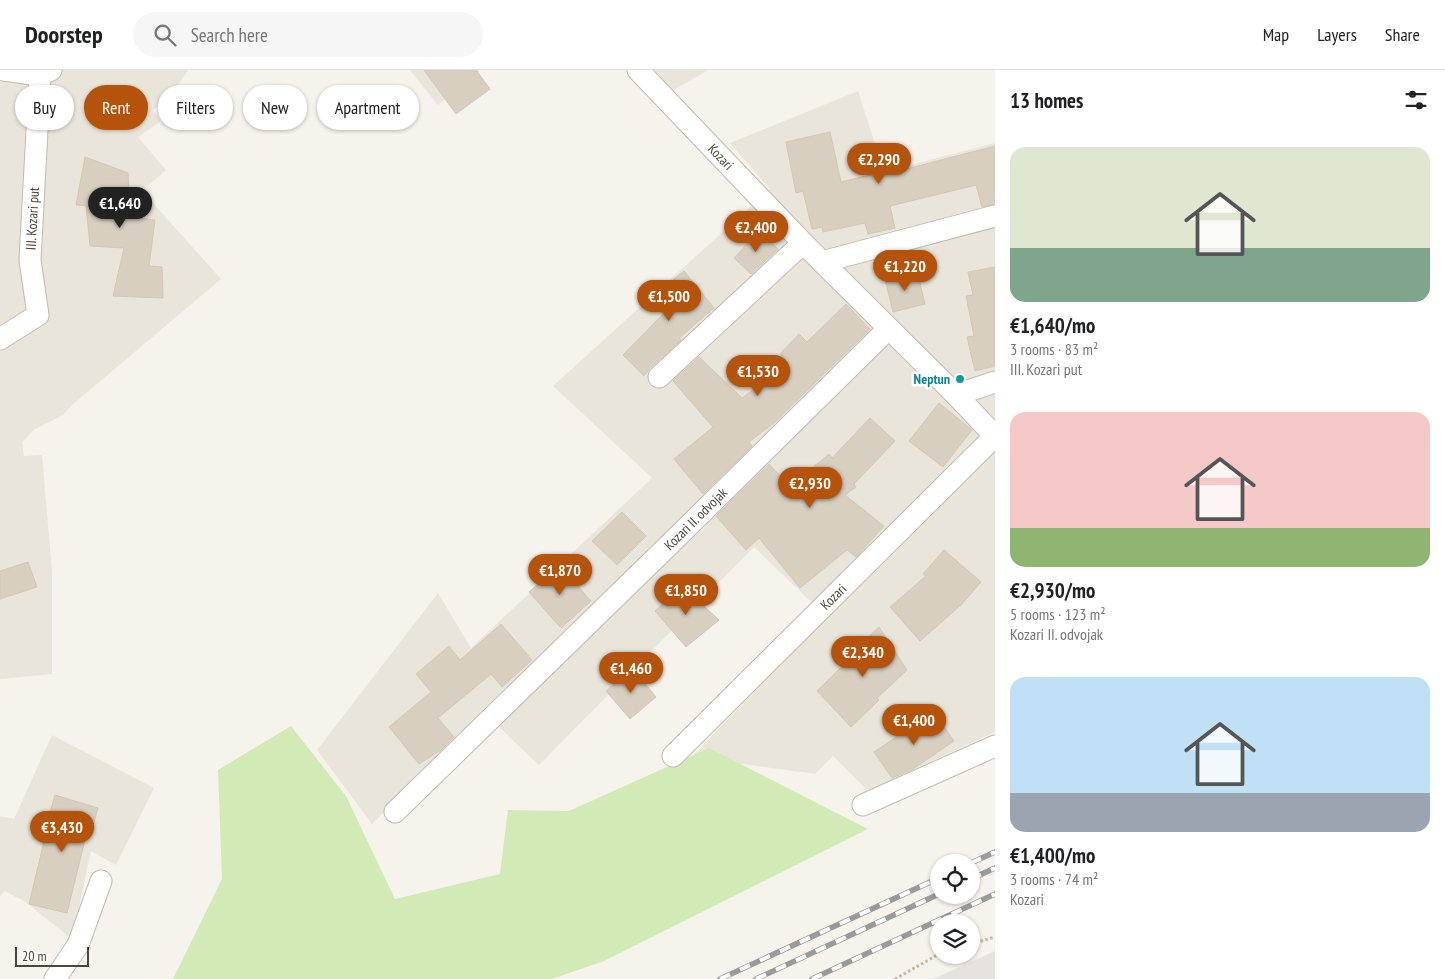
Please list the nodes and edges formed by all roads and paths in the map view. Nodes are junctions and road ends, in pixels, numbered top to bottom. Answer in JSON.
{"nodes":[{"id":1,"x":4,"y":70,"type":"edge"},
{"id":2,"x":638,"y":70,"type":"edge"},
{"id":3,"x":45,"y":73,"type":"edge"},
{"id":4,"x":995,"y":216,"type":"edge"},
{"id":5,"x":803,"y":243,"type":"junction"},
{"id":6,"x":822,"y":262,"type":"junction"},
{"id":7,"x":888,"y":328,"type":"junction"},
{"id":8,"x":0,"y":339,"type":"edge"},
{"id":9,"x":659,"y":377,"type":"dead end"},
{"id":10,"x":995,"y":382,"type":"edge"},
{"id":11,"x":956,"y":395,"type":"junction"},
{"id":12,"x":995,"y":436,"type":"edge"},
{"id":13,"x":995,"y":746,"type":"edge"},
{"id":14,"x":673,"y":756,"type":"dead end"},
{"id":15,"x":863,"y":805,"type":"dead end"},
{"id":16,"x":394,"y":812,"type":"dead end"},
{"id":17,"x":101,"y":881,"type":"dead end"},
{"id":18,"x":995,"y":937,"type":"edge"},
{"id":19,"x":980,"y":941,"type":"edge"},
{"id":20,"x":930,"y":959,"type":"edge"},
{"id":21,"x":55,"y":979,"type":"edge"},
{"id":22,"x":895,"y":979,"type":"edge"}],
"edges":[{"from":1,"to":3,"type":"street"},
{"from":2,"to":5,"type":"street","name":"Kozari"},
{"from":3,"to":8,"type":"street","name":"III. Kozari put"},
{"from":4,"to":6,"type":"street"},
{"from":5,"to":6,"type":"street","name":"Kozari"},
{"from":5,"to":9,"type":"street"},
{"from":6,"to":7,"type":"street","name":"Kozari"},
{"from":7,"to":11,"type":"street","name":"Kozari"},
{"from":7,"to":16,"type":"street","name":"Kozari II. odvojak"},
{"from":10,"to":11,"type":"street"},
{"from":11,"to":12,"type":"street","name":"Kozari"},
{"from":12,"to":14,"type":"street","name":"Kozari"},
{"from":13,"to":15,"type":"street"},
{"from":17,"to":21,"type":"street"},
{"from":18,"to":19,"type":"path"},
{"from":20,"to":22,"type":"path"}]}
